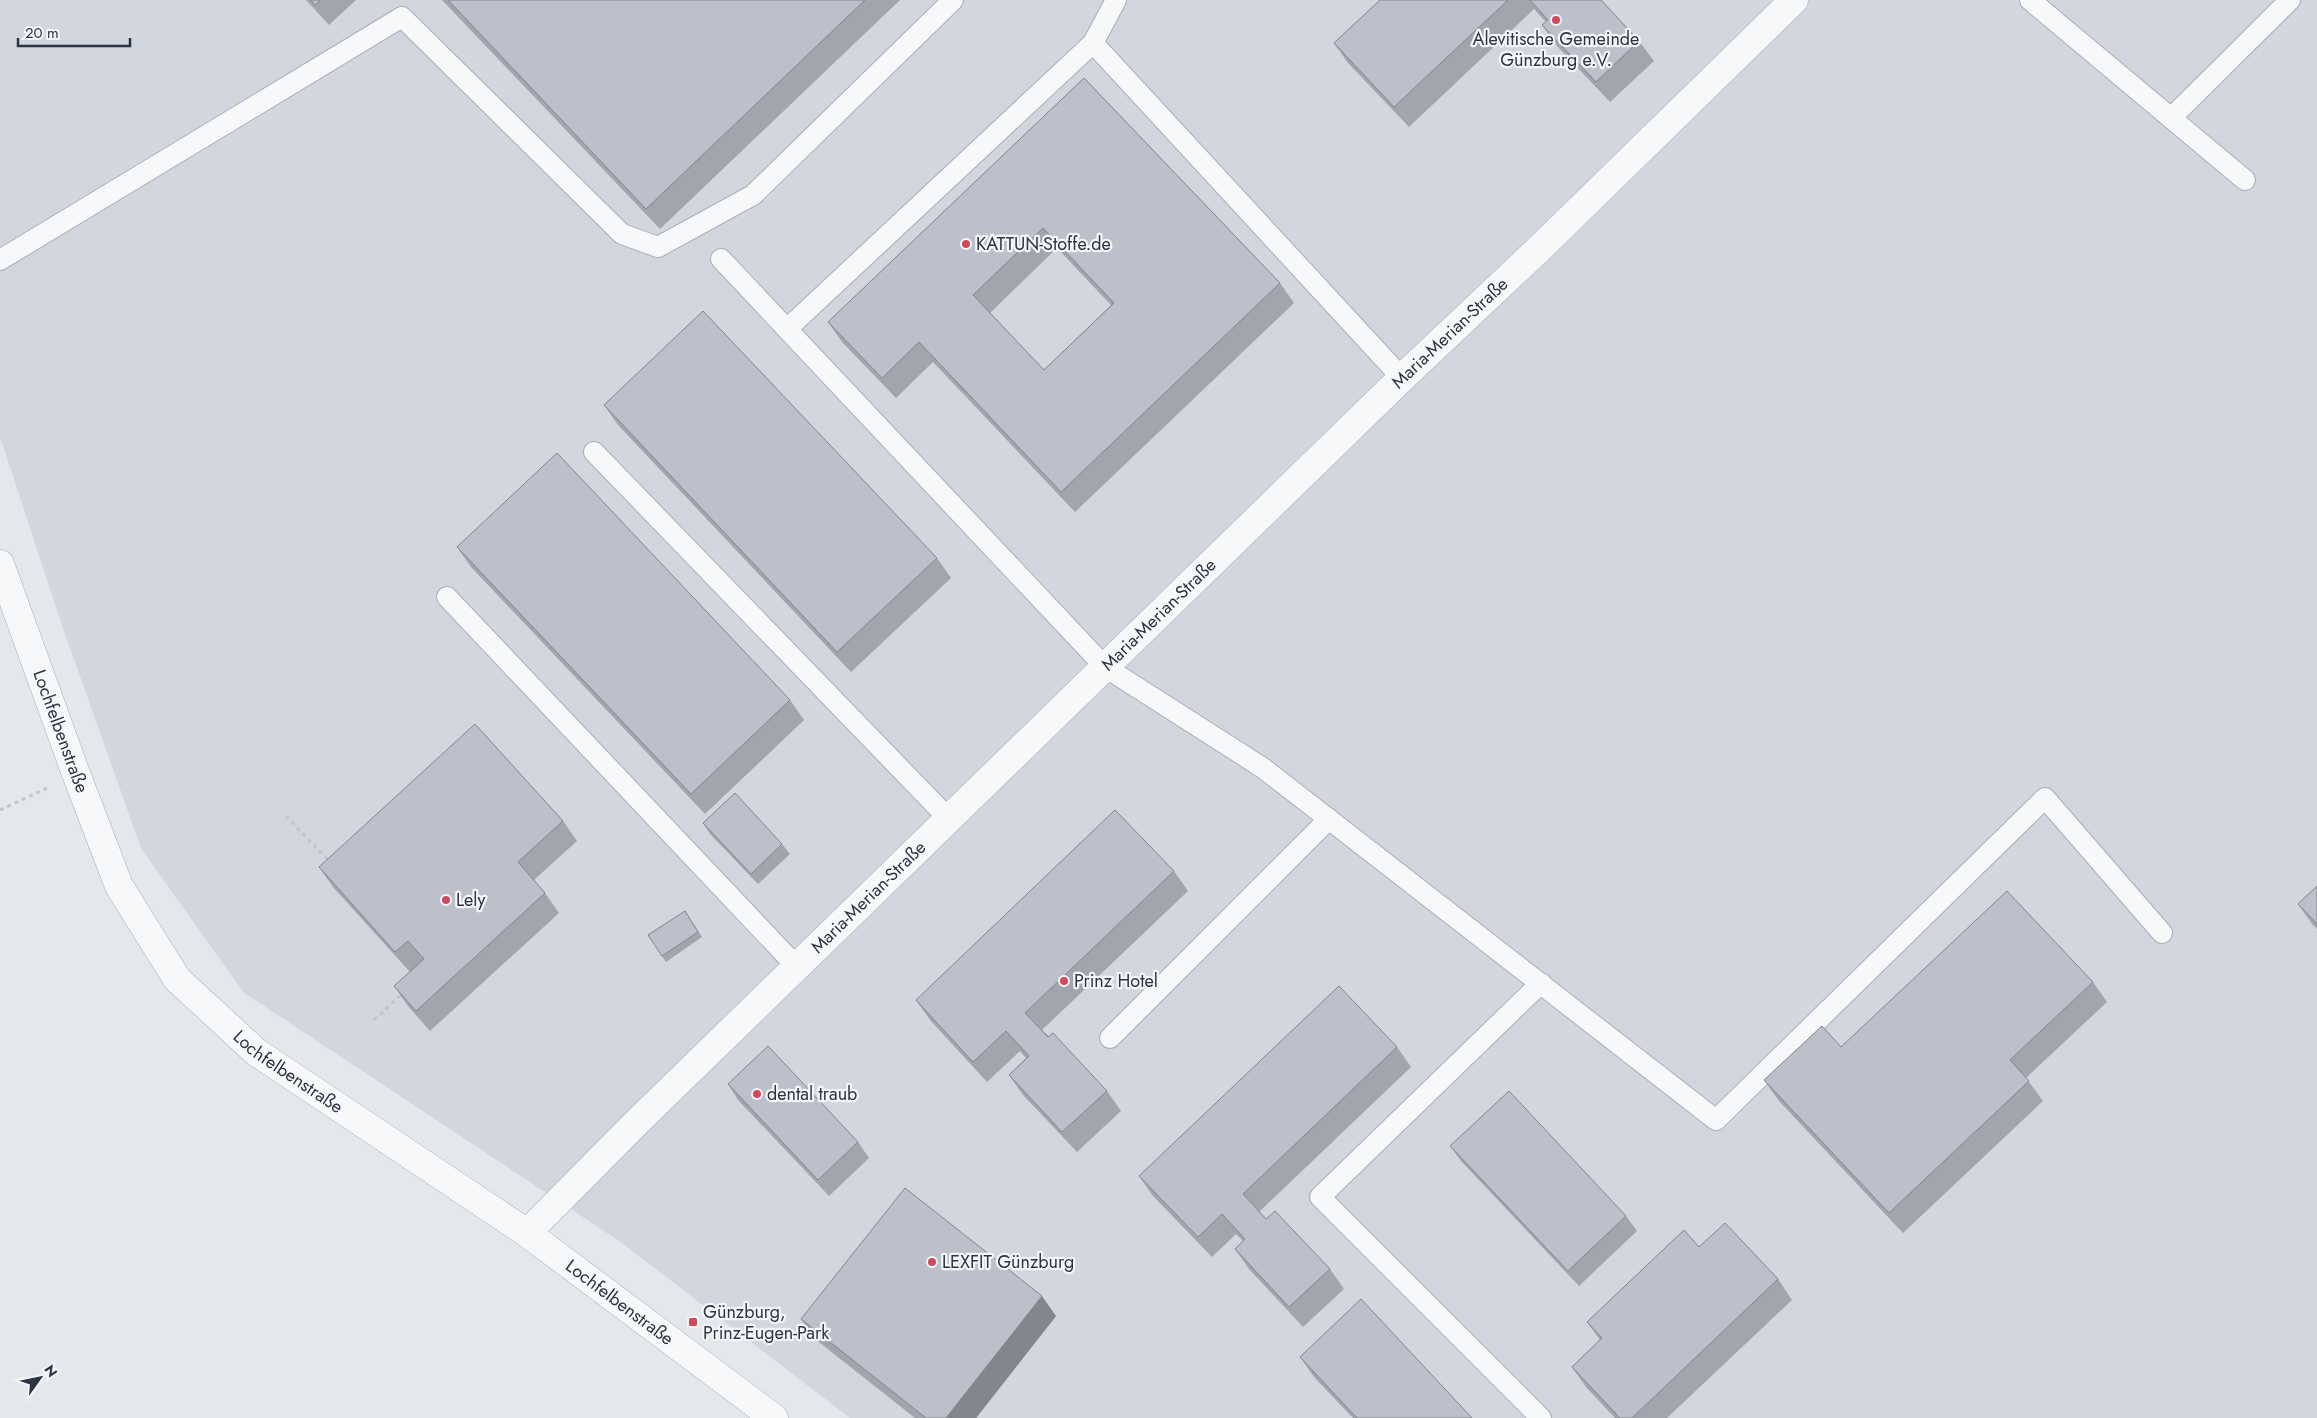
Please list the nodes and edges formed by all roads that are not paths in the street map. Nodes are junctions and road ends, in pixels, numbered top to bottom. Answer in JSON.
{"nodes":[{"id":1,"x":953,"y":0,"type":"edge"},
{"id":2,"x":1116,"y":0,"type":"edge"},
{"id":3,"x":1794,"y":0,"type":"edge"},
{"id":4,"x":2030,"y":0,"type":"edge"},
{"id":5,"x":2290,"y":0,"type":"edge"},
{"id":6,"x":1093,"y":43,"type":"junction"},
{"id":7,"x":2171,"y":118,"type":"junction"},
{"id":8,"x":2245,"y":180,"type":"dead end"},
{"id":9,"x":0,"y":260,"type":"edge"},
{"id":10,"x":722,"y":260,"type":"dead end"},
{"id":11,"x":786,"y":329,"type":"junction"},
{"id":12,"x":1402,"y":378,"type":"junction"},
{"id":13,"x":594,"y":452,"type":"dead end"},
{"id":14,"x":0,"y":564,"type":"edge"},
{"id":15,"x":446,"y":598,"type":"dead end"},
{"id":16,"x":1105,"y":667,"type":"junction"},
{"id":17,"x":949,"y":819,"type":"junction"},
{"id":18,"x":1329,"y":819,"type":"junction"},
{"id":19,"x":2162,"y":932,"type":"dead end"},
{"id":20,"x":797,"y":967,"type":"junction"},
{"id":21,"x":1542,"y":983,"type":"junction"},
{"id":22,"x":1110,"y":1038,"type":"dead end"},
{"id":23,"x":527,"y":1233,"type":"junction"},
{"id":24,"x":774,"y":1418,"type":"edge"},
{"id":25,"x":1541,"y":1418,"type":"edge"}],
"edges":[{"from":1,"to":9,"type":"lane"},
{"from":2,"to":6,"type":"lane"},
{"from":3,"to":12,"type":"street","name":"Maria-Merian-Straße"},
{"from":4,"to":7,"type":"lane"},
{"from":5,"to":7,"type":"lane"},
{"from":6,"to":11,"type":"lane"},
{"from":6,"to":12,"type":"lane"},
{"from":7,"to":8,"type":"lane"},
{"from":10,"to":11,"type":"lane"},
{"from":11,"to":16,"type":"lane"},
{"from":12,"to":16,"type":"street","name":"Maria-Merian-Straße"},
{"from":13,"to":17,"type":"lane"},
{"from":14,"to":23,"type":"street","name":"Lochfelbenstraße"},
{"from":15,"to":20,"type":"lane"},
{"from":16,"to":17,"type":"street","name":"Maria-Merian-Straße"},
{"from":16,"to":18,"type":"lane"},
{"from":17,"to":20,"type":"street","name":"Maria-Merian-Straße"},
{"from":18,"to":21,"type":"lane"},
{"from":18,"to":22,"type":"lane"},
{"from":19,"to":21,"type":"lane"},
{"from":20,"to":23,"type":"street","name":"Maria-Merian-Straße"},
{"from":21,"to":25,"type":"lane"},
{"from":23,"to":24,"type":"street","name":"Lochfelbenstraße"}]}
